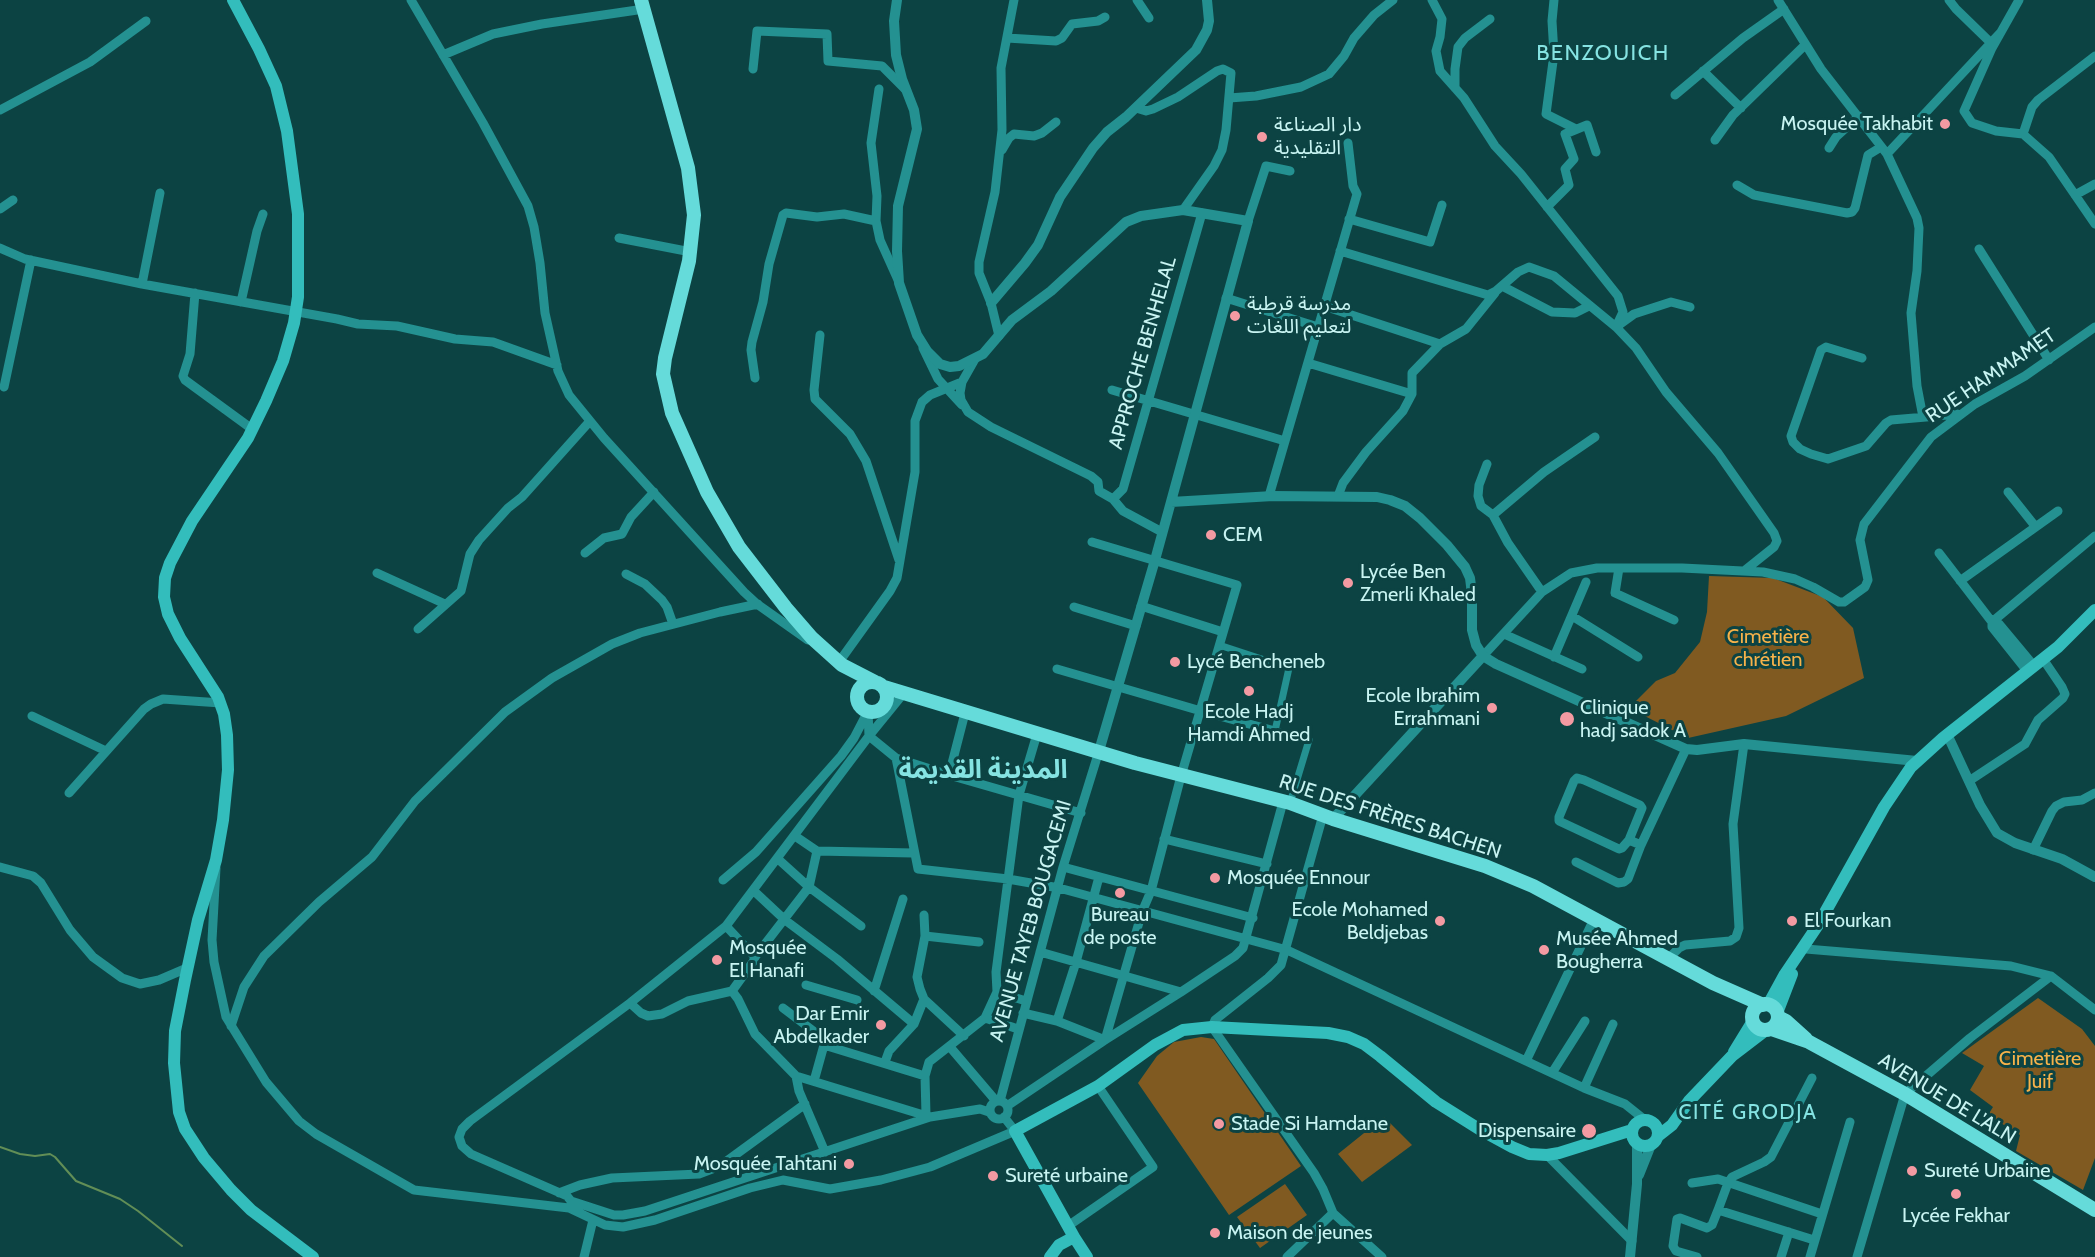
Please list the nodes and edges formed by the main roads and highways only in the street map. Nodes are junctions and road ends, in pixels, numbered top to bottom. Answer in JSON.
{"nodes":[{"id":1,"x":233,"y":0,"type":"edge"},
{"id":2,"x":642,"y":4,"type":"edge"},
{"id":3,"x":2093,"y":616,"type":"edge"},
{"id":4,"x":839,"y":662,"type":"junction"},
{"id":5,"x":880,"y":685,"type":"junction"},
{"id":6,"x":858,"y":700,"type":"junction"},
{"id":7,"x":1813,"y":933,"type":"junction"},
{"id":8,"x":1713,"y":984,"type":"junction"},
{"id":9,"x":1770,"y":1016,"type":"junction"},
{"id":10,"x":1753,"y":1020,"type":"junction"},
{"id":11,"x":1732,"y":1056,"type":"junction"},
{"id":12,"x":1689,"y":1101,"type":"junction"},
{"id":13,"x":1649,"y":1121,"type":"junction"},
{"id":14,"x":1634,"y":1138,"type":"junction"},
{"id":15,"x":1654,"y":1140,"type":"junction"},
{"id":16,"x":2095,"y":1210,"type":"edge"},
{"id":17,"x":1071,"y":1231,"type":"junction"},
{"id":18,"x":314,"y":1257,"type":"edge"},
{"id":19,"x":1050,"y":1257,"type":"edge"},
{"id":20,"x":1087,"y":1257,"type":"edge"}],
"edges":[{"from":1,"to":18,"type":"main road"},
{"from":2,"to":4,"type":"main road"},
{"from":3,"to":7,"type":"main road"},
{"from":4,"to":5,"type":"main road","name":"RUE DES FRÈRES BACHEN"},
{"from":4,"to":6,"type":"main road"},
{"from":5,"to":6,"type":"main road"},
{"from":5,"to":6,"type":"main road"},
{"from":5,"to":8,"type":"main road","name":"RUE DES FRÈRES BACHEN"},
{"from":7,"to":9,"type":"main road"},
{"from":7,"to":9,"type":"main road"},
{"from":8,"to":9,"type":"main road","name":"RUE DES FRÈRES BACHEN"},
{"from":8,"to":10,"type":"main road","name":"RUE DES FRÈRES BACHEN"},
{"from":9,"to":10,"type":"main road"},
{"from":9,"to":10,"type":"main road","name":"RUE DES FRÈRES BACHEN"},
{"from":9,"to":11,"type":"main road"},
{"from":9,"to":16,"type":"main road","name":"AVENUE DE L'ALN"},
{"from":10,"to":11,"type":"main road"},
{"from":11,"to":12,"type":"main road"},
{"from":12,"to":13,"type":"main road"},
{"from":12,"to":15,"type":"main road"},
{"from":13,"to":14,"type":"main road"},
{"from":13,"to":15,"type":"main road"},
{"from":14,"to":15,"type":"main road"},
{"from":14,"to":17,"type":"main road"},
{"from":17,"to":19,"type":"main road"},
{"from":17,"to":20,"type":"main road"}]}
